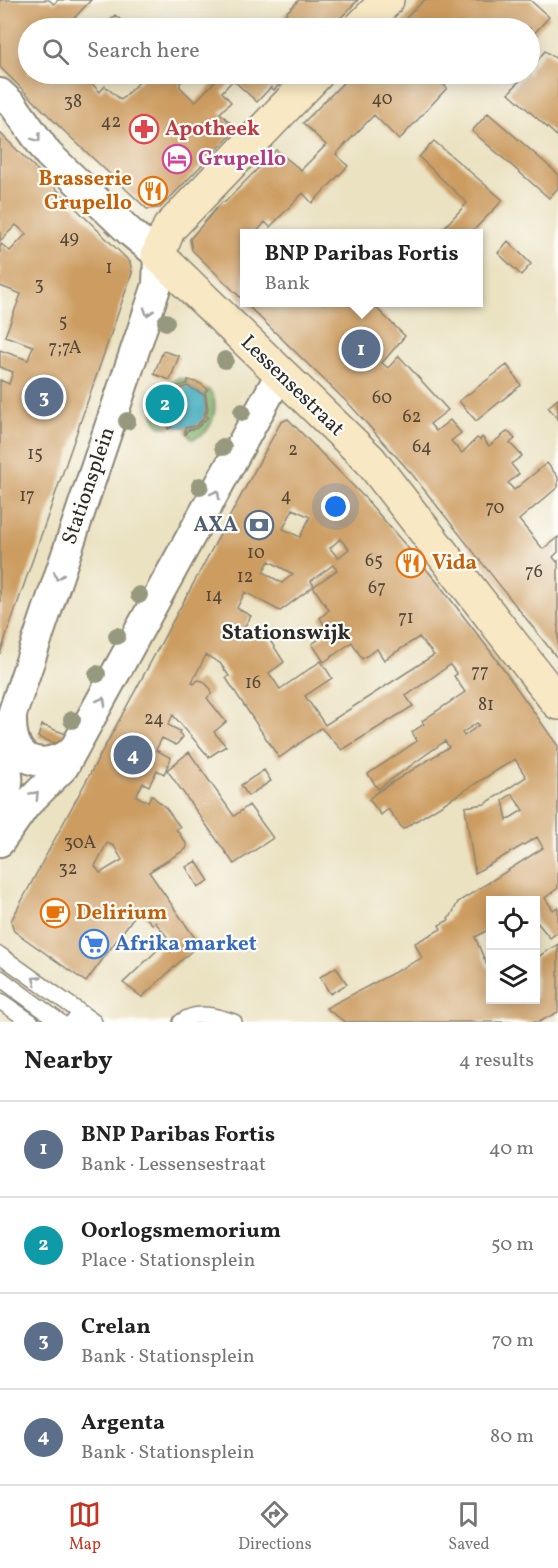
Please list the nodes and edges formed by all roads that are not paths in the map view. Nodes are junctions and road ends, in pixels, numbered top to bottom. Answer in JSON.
{"nodes":[{"id":1,"x":387,"y":0,"type":"edge"},
{"id":2,"x":370,"y":18,"type":"edge"},
{"id":3,"x":307,"y":84,"type":"edge"},
{"id":4,"x":0,"y":93,"type":"edge"},
{"id":5,"x":158,"y":255,"type":"junction"},
{"id":6,"x":280,"y":374,"type":"junction"},
{"id":7,"x":558,"y":703,"type":"edge"},
{"id":8,"x":12,"y":716,"type":"junction"},
{"id":9,"x":0,"y":752,"type":"edge"},
{"id":10,"x":72,"y":752,"type":"junction"},
{"id":11,"x":0,"y":810,"type":"edge"},
{"id":12,"x":0,"y":842,"type":"edge"},
{"id":13,"x":0,"y":955,"type":"edge"},
{"id":14,"x":0,"y":978,"type":"edge"},
{"id":15,"x":63,"y":999,"type":"junction"},
{"id":16,"x":0,"y":1001,"type":"edge"},
{"id":17,"x":30,"y":1022,"type":"edge"},
{"id":18,"x":60,"y":1022,"type":"edge"},
{"id":19,"x":73,"y":1022,"type":"edge"},
{"id":20,"x":94,"y":1022,"type":"edge"},
{"id":21,"x":181,"y":1022,"type":"edge"},
{"id":22,"x":234,"y":1022,"type":"edge"}],
"edges":[{"from":1,"to":2,"type":"main road"},
{"from":3,"to":5,"type":"main road"},
{"from":4,"to":5,"type":"street","name":"Lessensestraat","one_way":true},
{"from":5,"to":6,"type":"main road","name":"Lessensestraat"},
{"from":5,"to":8,"type":"street","name":"Stationsplein","one_way":true},
{"from":6,"to":7,"type":"main road","name":"Lessensestraat"},
{"from":10,"to":6,"type":"street","one_way":true},
{"from":8,"to":9,"type":"street","name":"Stationsplein"},
{"from":8,"to":10,"type":"street","name":"Stationsplein"},
{"from":9,"to":11,"type":"street","name":"Stationsplein"},
{"from":12,"to":10,"type":"street","one_way":true},
{"from":15,"to":13,"type":"lane","one_way":true},
{"from":14,"to":18,"type":"lane"},
{"from":15,"to":19,"type":"lane"},
{"from":15,"to":20,"type":"lane"},
{"from":16,"to":17,"type":"lane"},
{"from":21,"to":22,"type":"lane"}]}
